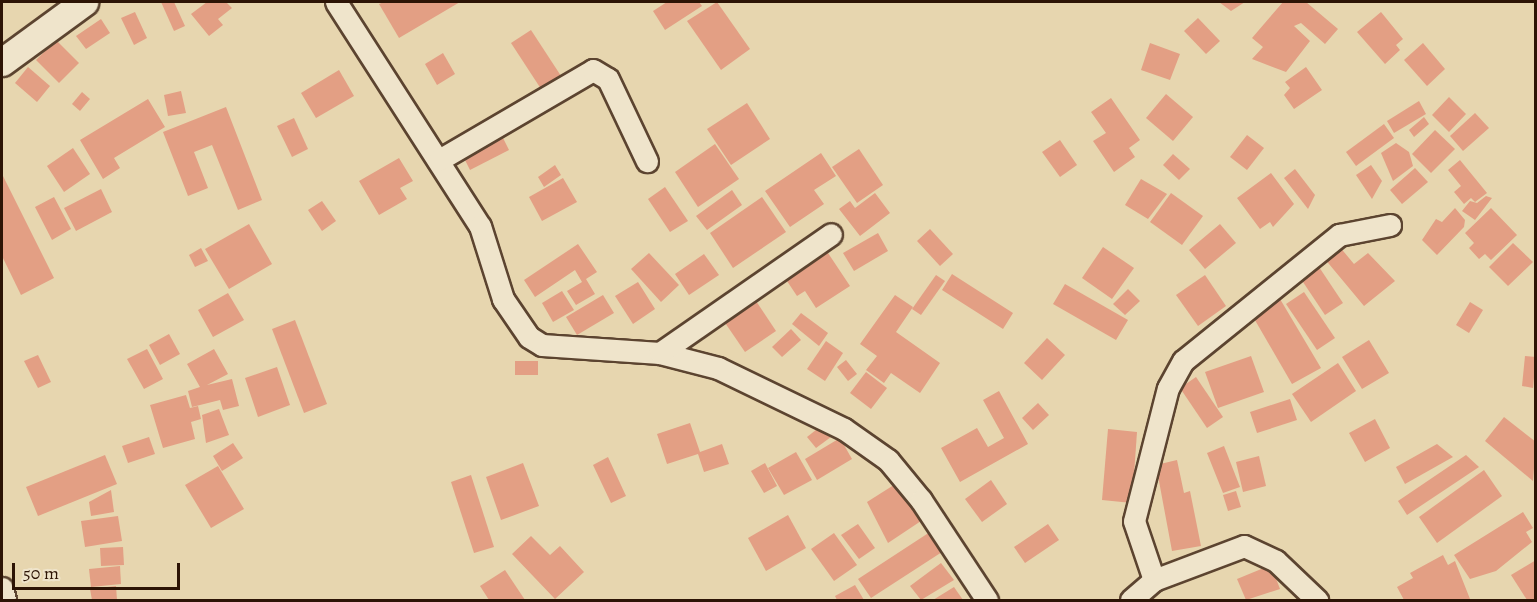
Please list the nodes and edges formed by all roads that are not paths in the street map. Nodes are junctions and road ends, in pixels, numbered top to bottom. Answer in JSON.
{"nodes":[{"id":1,"x":84,"y":2,"type":"edge"},
{"id":2,"x":336,"y":2,"type":"edge"},
{"id":3,"x":2,"y":62,"type":"edge"},
{"id":4,"x":439,"y":160,"type":"junction"},
{"id":5,"x":647,"y":161,"type":"dead end"},
{"id":6,"x":1390,"y":225,"type":"dead end"},
{"id":7,"x":831,"y":234,"type":"dead end"},
{"id":8,"x":660,"y":353,"type":"junction"},
{"id":9,"x":1154,"y":580,"type":"junction"},
{"id":10,"x":2,"y":588,"type":"edge"},
{"id":11,"x":5,"y":600,"type":"edge"},
{"id":12,"x":987,"y":600,"type":"edge"},
{"id":13,"x":1131,"y":600,"type":"edge"},
{"id":14,"x":1317,"y":600,"type":"edge"}],
"edges":[{"from":1,"to":3,"type":"street"},
{"from":2,"to":4,"type":"street"},
{"from":4,"to":5,"type":"street"},
{"from":4,"to":8,"type":"street"},
{"from":6,"to":9,"type":"street"},
{"from":7,"to":8,"type":"street"},
{"from":8,"to":12,"type":"street"},
{"from":9,"to":13,"type":"street"},
{"from":9,"to":14,"type":"street"},
{"from":10,"to":11,"type":"street"}]}
